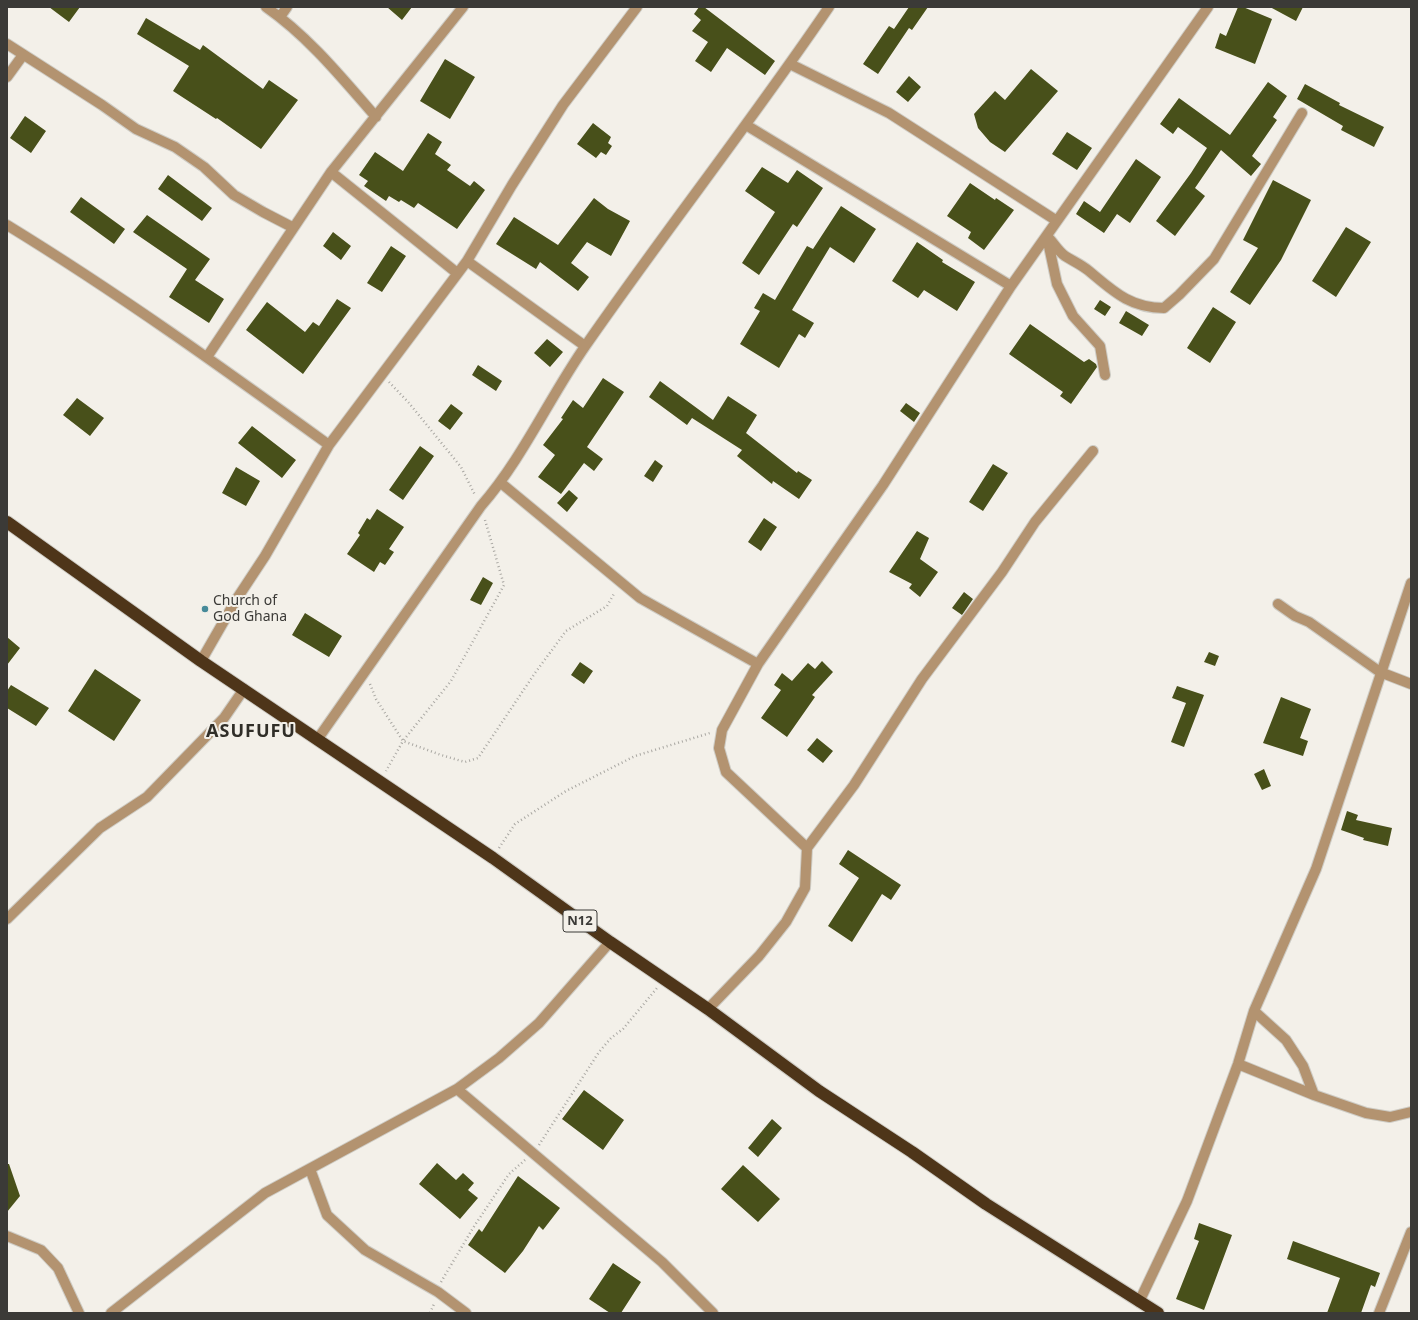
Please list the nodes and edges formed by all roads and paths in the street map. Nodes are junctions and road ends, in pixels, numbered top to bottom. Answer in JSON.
{"nodes":[{"id":1,"x":266,"y":7,"type":"edge"},
{"id":2,"x":287,"y":7,"type":"edge"},
{"id":3,"x":463,"y":7,"type":"edge"},
{"id":4,"x":637,"y":7,"type":"edge"},
{"id":5,"x":829,"y":7,"type":"edge"},
{"id":6,"x":1208,"y":7,"type":"edge"},
{"id":7,"x":280,"y":16,"type":"junction"},
{"id":8,"x":7,"y":44,"type":"edge"},
{"id":9,"x":23,"y":55,"type":"junction"},
{"id":10,"x":790,"y":64,"type":"junction"},
{"id":11,"x":7,"y":77,"type":"edge"},
{"id":12,"x":1302,"y":113,"type":"dead end"},
{"id":13,"x":376,"y":117,"type":"junction"},
{"id":14,"x":746,"y":125,"type":"junction"},
{"id":15,"x":331,"y":172,"type":"junction"},
{"id":16,"x":1057,"y":221,"type":"junction"},
{"id":17,"x":7,"y":225,"type":"edge"},
{"id":18,"x":292,"y":227,"type":"junction"},
{"id":19,"x":1047,"y":236,"type":"junction"},
{"id":20,"x":467,"y":261,"type":"junction"},
{"id":21,"x":457,"y":273,"type":"junction"},
{"id":22,"x":1011,"y":286,"type":"junction"},
{"id":23,"x":585,"y":346,"type":"junction"},
{"id":24,"x":207,"y":357,"type":"junction"},
{"id":25,"x":382,"y":375,"type":"junction"},
{"id":26,"x":1105,"y":375,"type":"dead end"},
{"id":27,"x":329,"y":445,"type":"junction"},
{"id":28,"x":1093,"y":451,"type":"dead end"},
{"id":29,"x":501,"y":483,"type":"junction"},
{"id":30,"x":480,"y":506,"type":"junction"},
{"id":31,"x":7,"y":522,"type":"edge"},
{"id":32,"x":1411,"y":583,"type":"edge"},
{"id":33,"x":616,"y":590,"type":"dead end"},
{"id":34,"x":1278,"y":604,"type":"dead end"},
{"id":35,"x":201,"y":661,"type":"junction"},
{"id":36,"x":758,"y":664,"type":"junction"},
{"id":37,"x":1380,"y":672,"type":"junction"},
{"id":38,"x":365,"y":673,"type":"junction"},
{"id":39,"x":1411,"y":684,"type":"edge"},
{"id":40,"x":244,"y":689,"type":"junction"},
{"id":41,"x":722,"y":730,"type":"junction"},
{"id":42,"x":317,"y":740,"type":"junction"},
{"id":43,"x":403,"y":741,"type":"junction"},
{"id":44,"x":379,"y":783,"type":"junction"},
{"id":45,"x":807,"y":848,"type":"junction"},
{"id":46,"x":493,"y":858,"type":"junction"},
{"id":47,"x":7,"y":919,"type":"edge"},
{"id":48,"x":610,"y":942,"type":"junction"},
{"id":49,"x":665,"y":978,"type":"junction"},
{"id":50,"x":708,"y":1009,"type":"junction"},
{"id":51,"x":1254,"y":1011,"type":"junction"},
{"id":52,"x":1238,"y":1064,"type":"junction"},
{"id":53,"x":457,"y":1089,"type":"junction"},
{"id":54,"x":1314,"y":1095,"type":"junction"},
{"id":55,"x":1411,"y":1112,"type":"edge"},
{"id":56,"x":534,"y":1153,"type":"junction"},
{"id":57,"x":310,"y":1169,"type":"junction"},
{"id":58,"x":1411,"y":1232,"type":"edge"},
{"id":59,"x":7,"y":1236,"type":"edge"},
{"id":60,"x":438,"y":1292,"type":"junction"},
{"id":61,"x":1139,"y":1302,"type":"junction"},
{"id":62,"x":79,"y":1313,"type":"edge"},
{"id":63,"x":111,"y":1313,"type":"edge"},
{"id":64,"x":430,"y":1313,"type":"edge"},
{"id":65,"x":466,"y":1313,"type":"edge"},
{"id":66,"x":714,"y":1313,"type":"edge"},
{"id":67,"x":1158,"y":1313,"type":"edge"},
{"id":68,"x":1379,"y":1313,"type":"edge"}],
"edges":[{"from":1,"to":7,"type":"street"},
{"from":2,"to":7,"type":"street"},
{"from":3,"to":13,"type":"street"},
{"from":4,"to":20,"type":"street"},
{"from":5,"to":10,"type":"street"},
{"from":6,"to":16,"type":"street"},
{"from":7,"to":13,"type":"street"},
{"from":8,"to":9,"type":"street"},
{"from":9,"to":11,"type":"street"},
{"from":9,"to":18,"type":"street"},
{"from":10,"to":14,"type":"street"},
{"from":10,"to":16,"type":"street"},
{"from":12,"to":19,"type":"street"},
{"from":13,"to":15,"type":"street"},
{"from":14,"to":22,"type":"street"},
{"from":14,"to":23,"type":"street"},
{"from":15,"to":18,"type":"street"},
{"from":15,"to":21,"type":"street"},
{"from":16,"to":19,"type":"street"},
{"from":17,"to":24,"type":"street"},
{"from":18,"to":24,"type":"street"},
{"from":19,"to":22,"type":"street"},
{"from":19,"to":26,"type":"street"},
{"from":20,"to":21,"type":"street"},
{"from":20,"to":23,"type":"street"},
{"from":21,"to":25,"type":"street"},
{"from":22,"to":36,"type":"street"},
{"from":23,"to":29,"type":"street"},
{"from":24,"to":27,"type":"street"},
{"from":25,"to":27,"type":"street"},
{"from":25,"to":30,"type":"path"},
{"from":27,"to":35,"type":"street"},
{"from":28,"to":45,"type":"street"},
{"from":29,"to":30,"type":"street"},
{"from":29,"to":36,"type":"street"},
{"from":30,"to":38,"type":"street"},
{"from":30,"to":43,"type":"path"},
{"from":31,"to":35,"type":"highway","number":"N12"},
{"from":32,"to":37,"type":"street"},
{"from":33,"to":43,"type":"path"},
{"from":34,"to":37,"type":"street"},
{"from":35,"to":40,"type":"highway","number":"N12"},
{"from":36,"to":41,"type":"street"},
{"from":37,"to":39,"type":"street"},
{"from":37,"to":51,"type":"street"},
{"from":38,"to":42,"type":"street"},
{"from":38,"to":43,"type":"path"},
{"from":40,"to":42,"type":"highway","number":"N12"},
{"from":40,"to":47,"type":"street"},
{"from":41,"to":45,"type":"street"},
{"from":41,"to":46,"type":"path"},
{"from":42,"to":44,"type":"highway","number":"N12"},
{"from":43,"to":44,"type":"path"},
{"from":44,"to":46,"type":"highway","number":"N12"},
{"from":45,"to":50,"type":"street"},
{"from":46,"to":48,"type":"highway","number":"N12"},
{"from":48,"to":49,"type":"highway","number":"N12"},
{"from":48,"to":53,"type":"street"},
{"from":49,"to":50,"type":"highway","number":"N12"},
{"from":49,"to":56,"type":"path"},
{"from":50,"to":61,"type":"highway","number":"N12"},
{"from":51,"to":52,"type":"street"},
{"from":51,"to":54,"type":"street"},
{"from":52,"to":54,"type":"street"},
{"from":52,"to":61,"type":"street"},
{"from":53,"to":56,"type":"street"},
{"from":53,"to":57,"type":"street"},
{"from":54,"to":55,"type":"street"},
{"from":56,"to":60,"type":"path"},
{"from":56,"to":66,"type":"street"},
{"from":57,"to":60,"type":"street"},
{"from":57,"to":63,"type":"street"},
{"from":58,"to":68,"type":"street"},
{"from":59,"to":62,"type":"street"},
{"from":60,"to":64,"type":"path"},
{"from":60,"to":65,"type":"street"},
{"from":61,"to":67,"type":"highway","number":"N12"}]}
